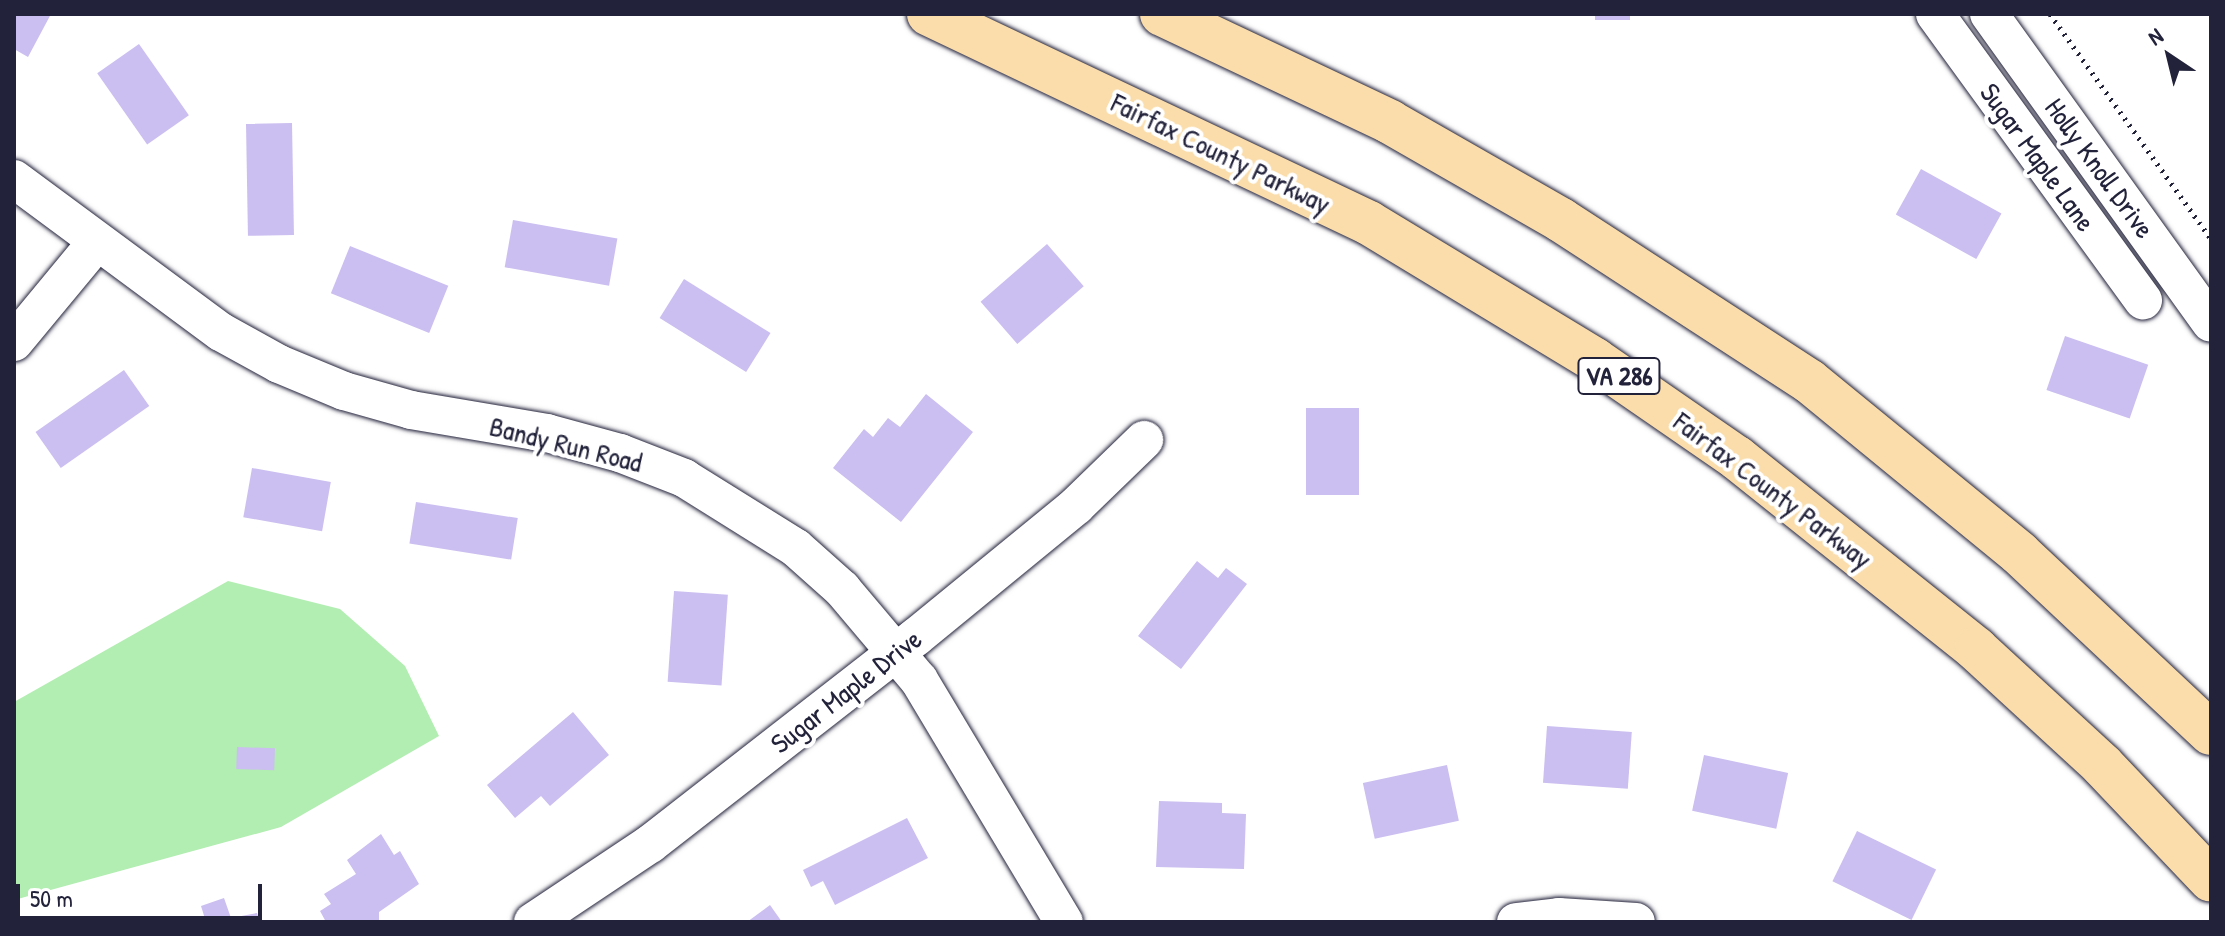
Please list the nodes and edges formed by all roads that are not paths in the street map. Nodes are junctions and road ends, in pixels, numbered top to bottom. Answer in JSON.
{"nodes":[{"id":1,"x":929,"y":14,"type":"edge"},
{"id":2,"x":1162,"y":14,"type":"edge"},
{"id":3,"x":1935,"y":14,"type":"edge"},
{"id":4,"x":1989,"y":14,"type":"edge"},
{"id":5,"x":14,"y":179,"type":"edge"},
{"id":6,"x":96,"y":243,"type":"junction"},
{"id":7,"x":2143,"y":300,"type":"dead end"},
{"id":8,"x":2211,"y":323,"type":"edge"},
{"id":9,"x":14,"y":342,"type":"edge"},
{"id":10,"x":1144,"y":440,"type":"dead end"},
{"id":11,"x":895,"y":648,"type":"junction"},
{"id":12,"x":2211,"y":733,"type":"edge"},
{"id":13,"x":2211,"y":880,"type":"edge"},
{"id":14,"x":533,"y":922,"type":"edge"},
{"id":15,"x":1064,"y":922,"type":"edge"},
{"id":16,"x":1516,"y":922,"type":"edge"},
{"id":17,"x":1636,"y":922,"type":"edge"}],
"edges":[{"from":1,"to":13,"type":"highway","name":"Fairfax County Parkway","number":"VA 286"},
{"from":2,"to":12,"type":"highway"},
{"from":3,"to":7,"type":"street","name":"Sugar Maple Lane"},
{"from":4,"to":8,"type":"street","name":"Holly Knoll Drive"},
{"from":5,"to":6,"type":"street","name":"Bandy Run Road"},
{"from":6,"to":9,"type":"street"},
{"from":6,"to":11,"type":"street","name":"Bandy Run Road"},
{"from":10,"to":11,"type":"street","name":"Sugar Maple Drive"},
{"from":11,"to":14,"type":"street","name":"Sugar Maple Drive"},
{"from":11,"to":15,"type":"street","name":"Bandy Run Road"},
{"from":16,"to":17,"type":"street"}]}
